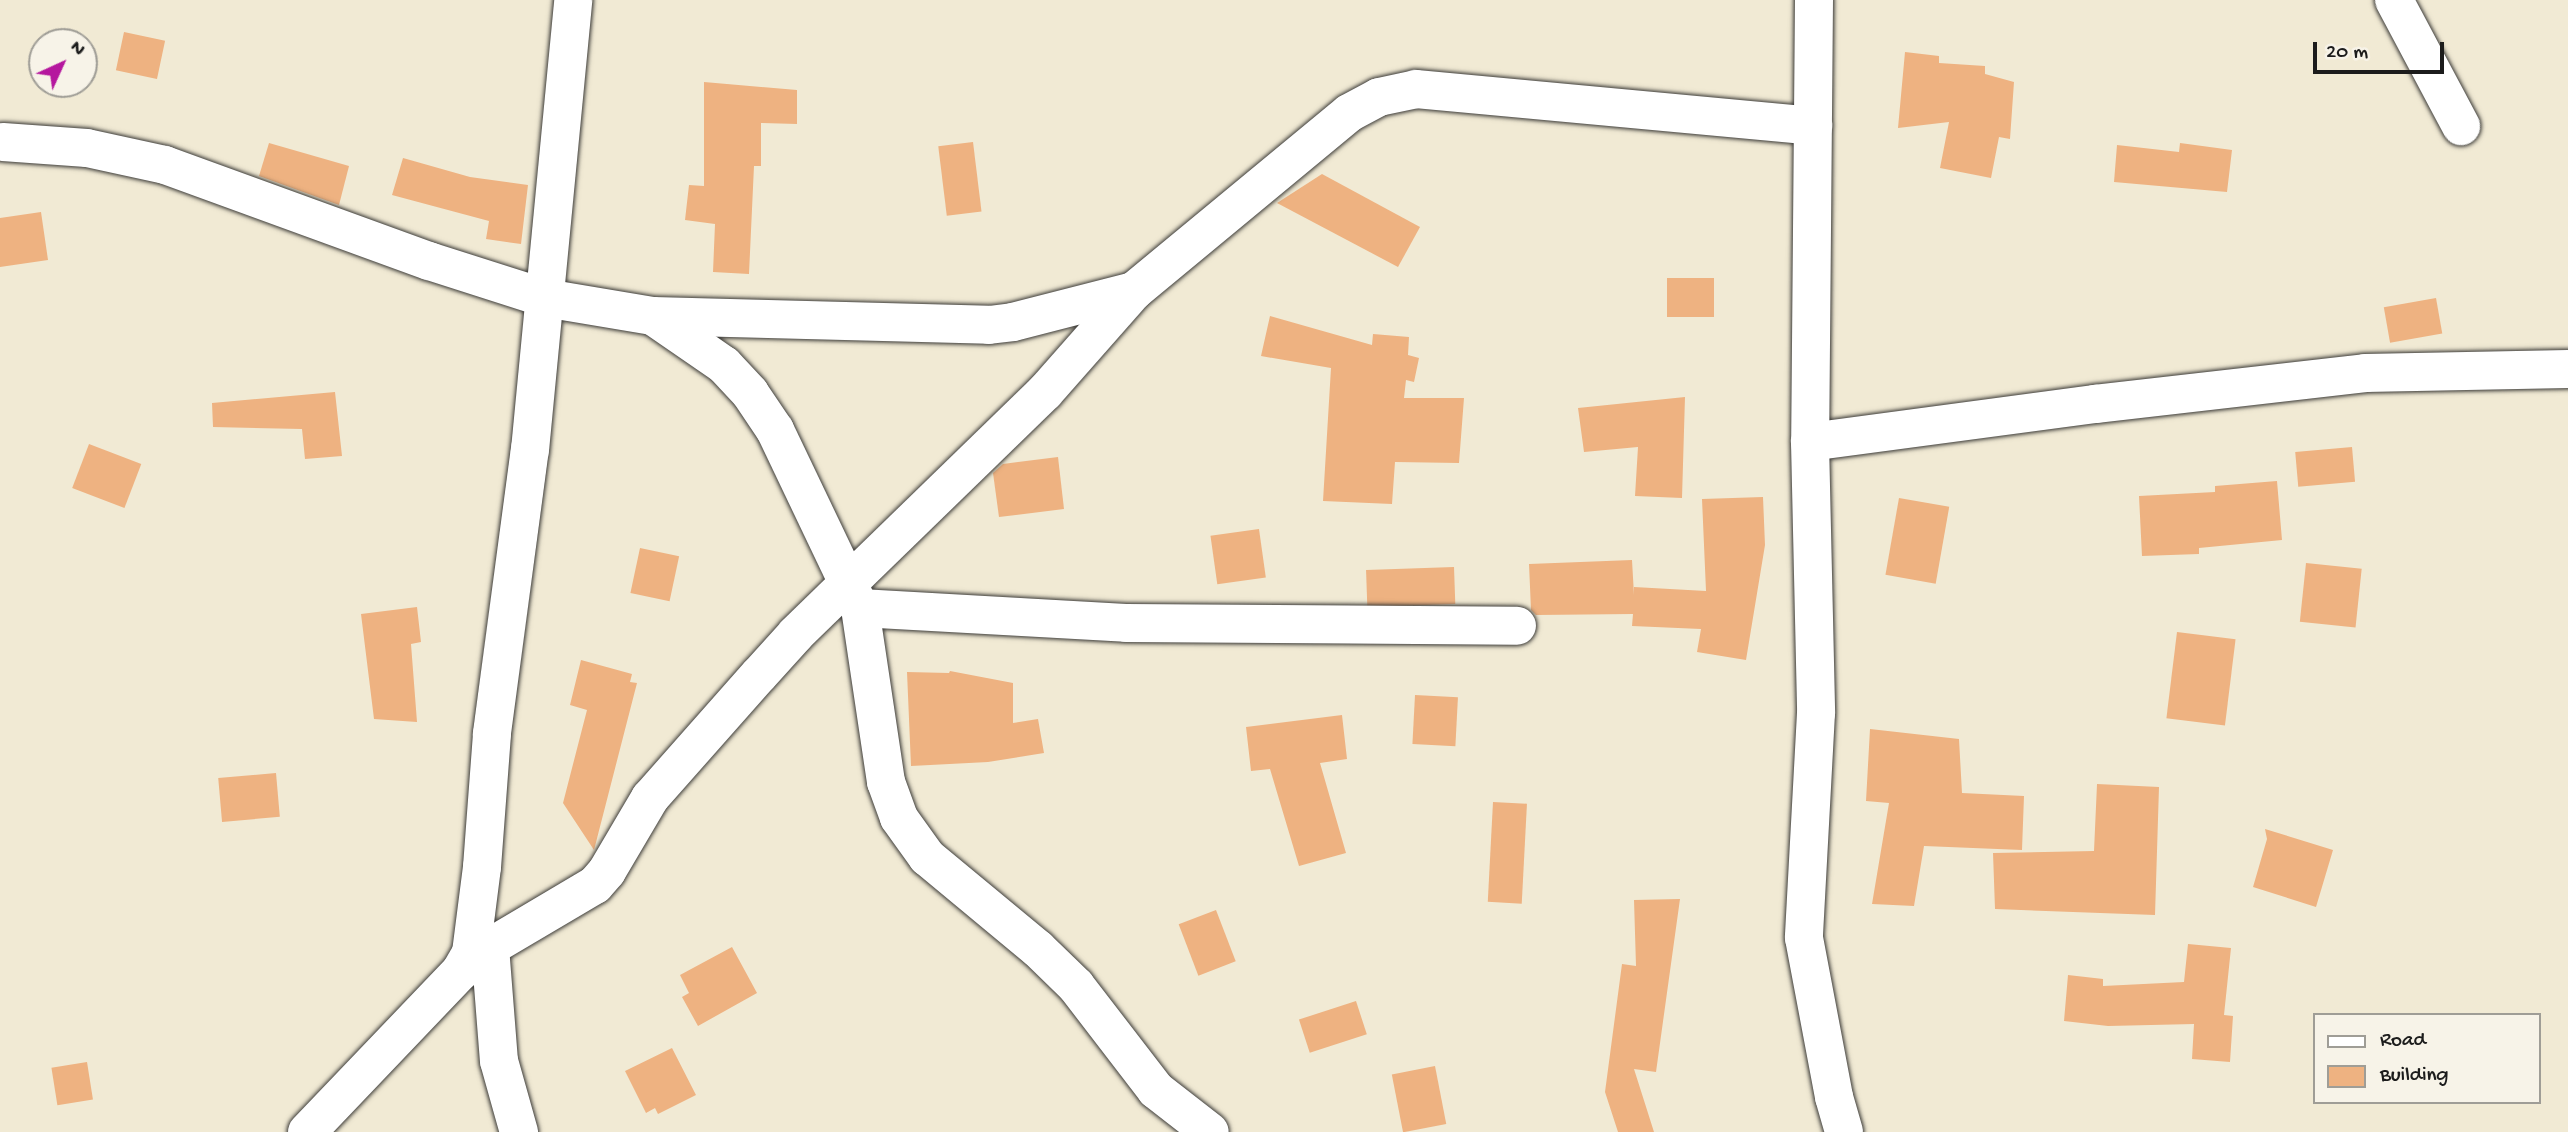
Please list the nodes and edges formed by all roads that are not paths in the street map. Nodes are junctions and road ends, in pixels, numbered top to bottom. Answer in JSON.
{"nodes":[{"id":1,"x":573,"y":0,"type":"edge"},
{"id":2,"x":1814,"y":0,"type":"edge"},
{"id":3,"x":2394,"y":0,"type":"edge"},
{"id":4,"x":2461,"y":126,"type":"dead end"},
{"id":5,"x":1812,"y":127,"type":"junction"},
{"id":6,"x":3,"y":142,"type":"dead end"},
{"id":7,"x":1134,"y":291,"type":"junction"},
{"id":8,"x":545,"y":298,"type":"junction"},
{"id":9,"x":653,"y":316,"type":"junction"},
{"id":10,"x":2568,"y":369,"type":"edge"},
{"id":11,"x":1810,"y":442,"type":"junction"},
{"id":12,"x":855,"y":595,"type":"junction"},
{"id":13,"x":1517,"y":626,"type":"dead end"},
{"id":14,"x":480,"y":950,"type":"junction"},
{"id":15,"x":307,"y":1132,"type":"edge"},
{"id":16,"x":519,"y":1132,"type":"edge"},
{"id":17,"x":1210,"y":1132,"type":"edge"},
{"id":18,"x":1844,"y":1132,"type":"edge"}],
"edges":[{"from":1,"to":8,"type":"street"},
{"from":2,"to":5,"type":"street"},
{"from":3,"to":4,"type":"street"},
{"from":5,"to":7,"type":"street"},
{"from":5,"to":11,"type":"street"},
{"from":6,"to":8,"type":"street"},
{"from":7,"to":9,"type":"street"},
{"from":7,"to":12,"type":"street"},
{"from":8,"to":9,"type":"street"},
{"from":8,"to":14,"type":"street"},
{"from":9,"to":12,"type":"street"},
{"from":10,"to":11,"type":"street"},
{"from":11,"to":18,"type":"street"},
{"from":12,"to":13,"type":"street"},
{"from":12,"to":14,"type":"street"},
{"from":12,"to":17,"type":"street"},
{"from":14,"to":15,"type":"street"},
{"from":14,"to":16,"type":"street"}]}
